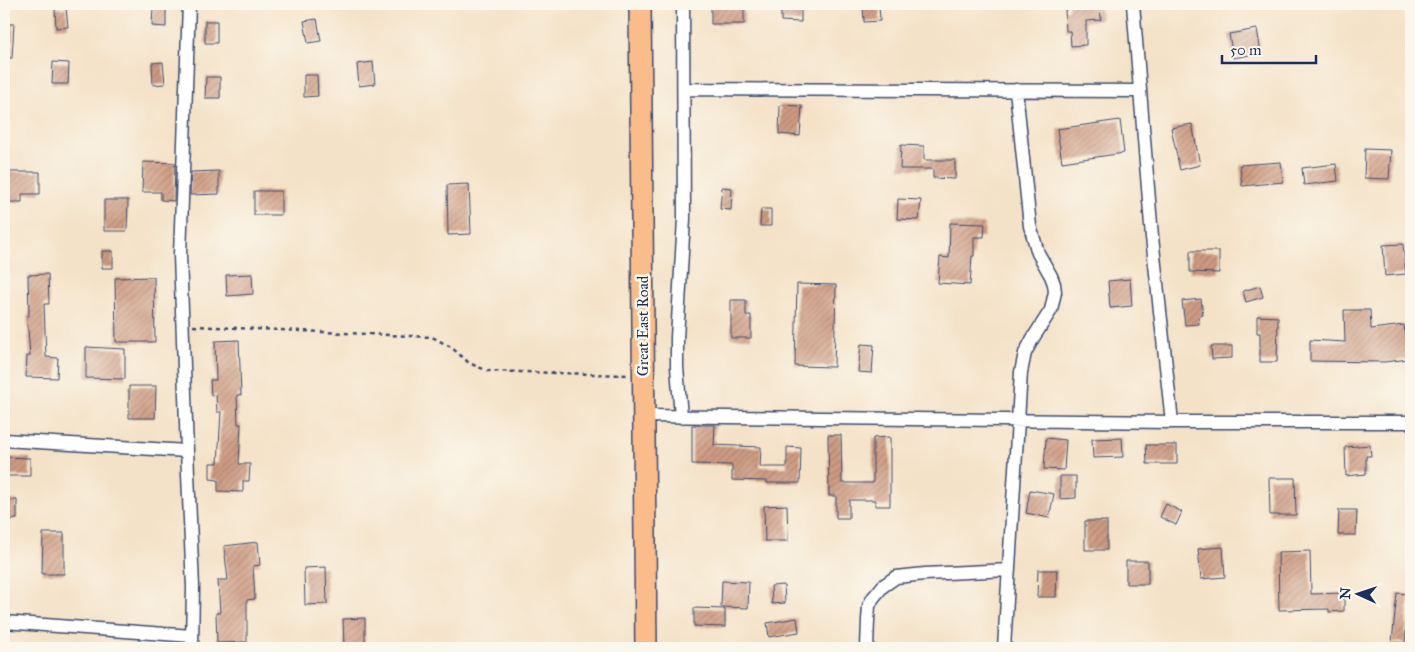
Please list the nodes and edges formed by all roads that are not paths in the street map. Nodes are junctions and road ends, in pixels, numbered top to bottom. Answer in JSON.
{"nodes":[{"id":1,"x":189,"y":4,"type":"edge"},
{"id":2,"x":640,"y":4,"type":"edge"},
{"id":3,"x":683,"y":4,"type":"edge"},
{"id":4,"x":1133,"y":4,"type":"edge"},
{"id":5,"x":684,"y":89,"type":"junction"},
{"id":6,"x":1016,"y":90,"type":"junction"},
{"id":7,"x":1140,"y":91,"type":"junction"},
{"id":8,"x":643,"y":416,"type":"junction"},
{"id":9,"x":680,"y":417,"type":"junction"},
{"id":10,"x":1018,"y":420,"type":"junction"},
{"id":11,"x":1172,"y":422,"type":"junction"},
{"id":12,"x":1411,"y":422,"type":"edge"},
{"id":13,"x":4,"y":440,"type":"edge"},
{"id":14,"x":186,"y":452,"type":"junction"},
{"id":15,"x":1009,"y":570,"type":"junction"},
{"id":16,"x":4,"y":622,"type":"edge"},
{"id":17,"x":192,"y":642,"type":"edge"},
{"id":18,"x":646,"y":648,"type":"edge"},
{"id":19,"x":867,"y":648,"type":"edge"},
{"id":20,"x":1004,"y":648,"type":"edge"}],
"edges":[{"from":1,"to":14,"type":"street"},
{"from":2,"to":8,"type":"highway","name":"Great East Road"},
{"from":3,"to":5,"type":"street"},
{"from":4,"to":7,"type":"street"},
{"from":5,"to":6,"type":"street"},
{"from":5,"to":9,"type":"street"},
{"from":6,"to":7,"type":"street"},
{"from":6,"to":10,"type":"street"},
{"from":7,"to":11,"type":"street"},
{"from":8,"to":9,"type":"street"},
{"from":8,"to":18,"type":"highway","name":"Great East Road"},
{"from":9,"to":10,"type":"street"},
{"from":10,"to":11,"type":"street"},
{"from":10,"to":15,"type":"street"},
{"from":11,"to":12,"type":"street"},
{"from":13,"to":14,"type":"street"},
{"from":14,"to":17,"type":"street"},
{"from":15,"to":19,"type":"street"},
{"from":15,"to":20,"type":"street"},
{"from":16,"to":17,"type":"street"}]}
